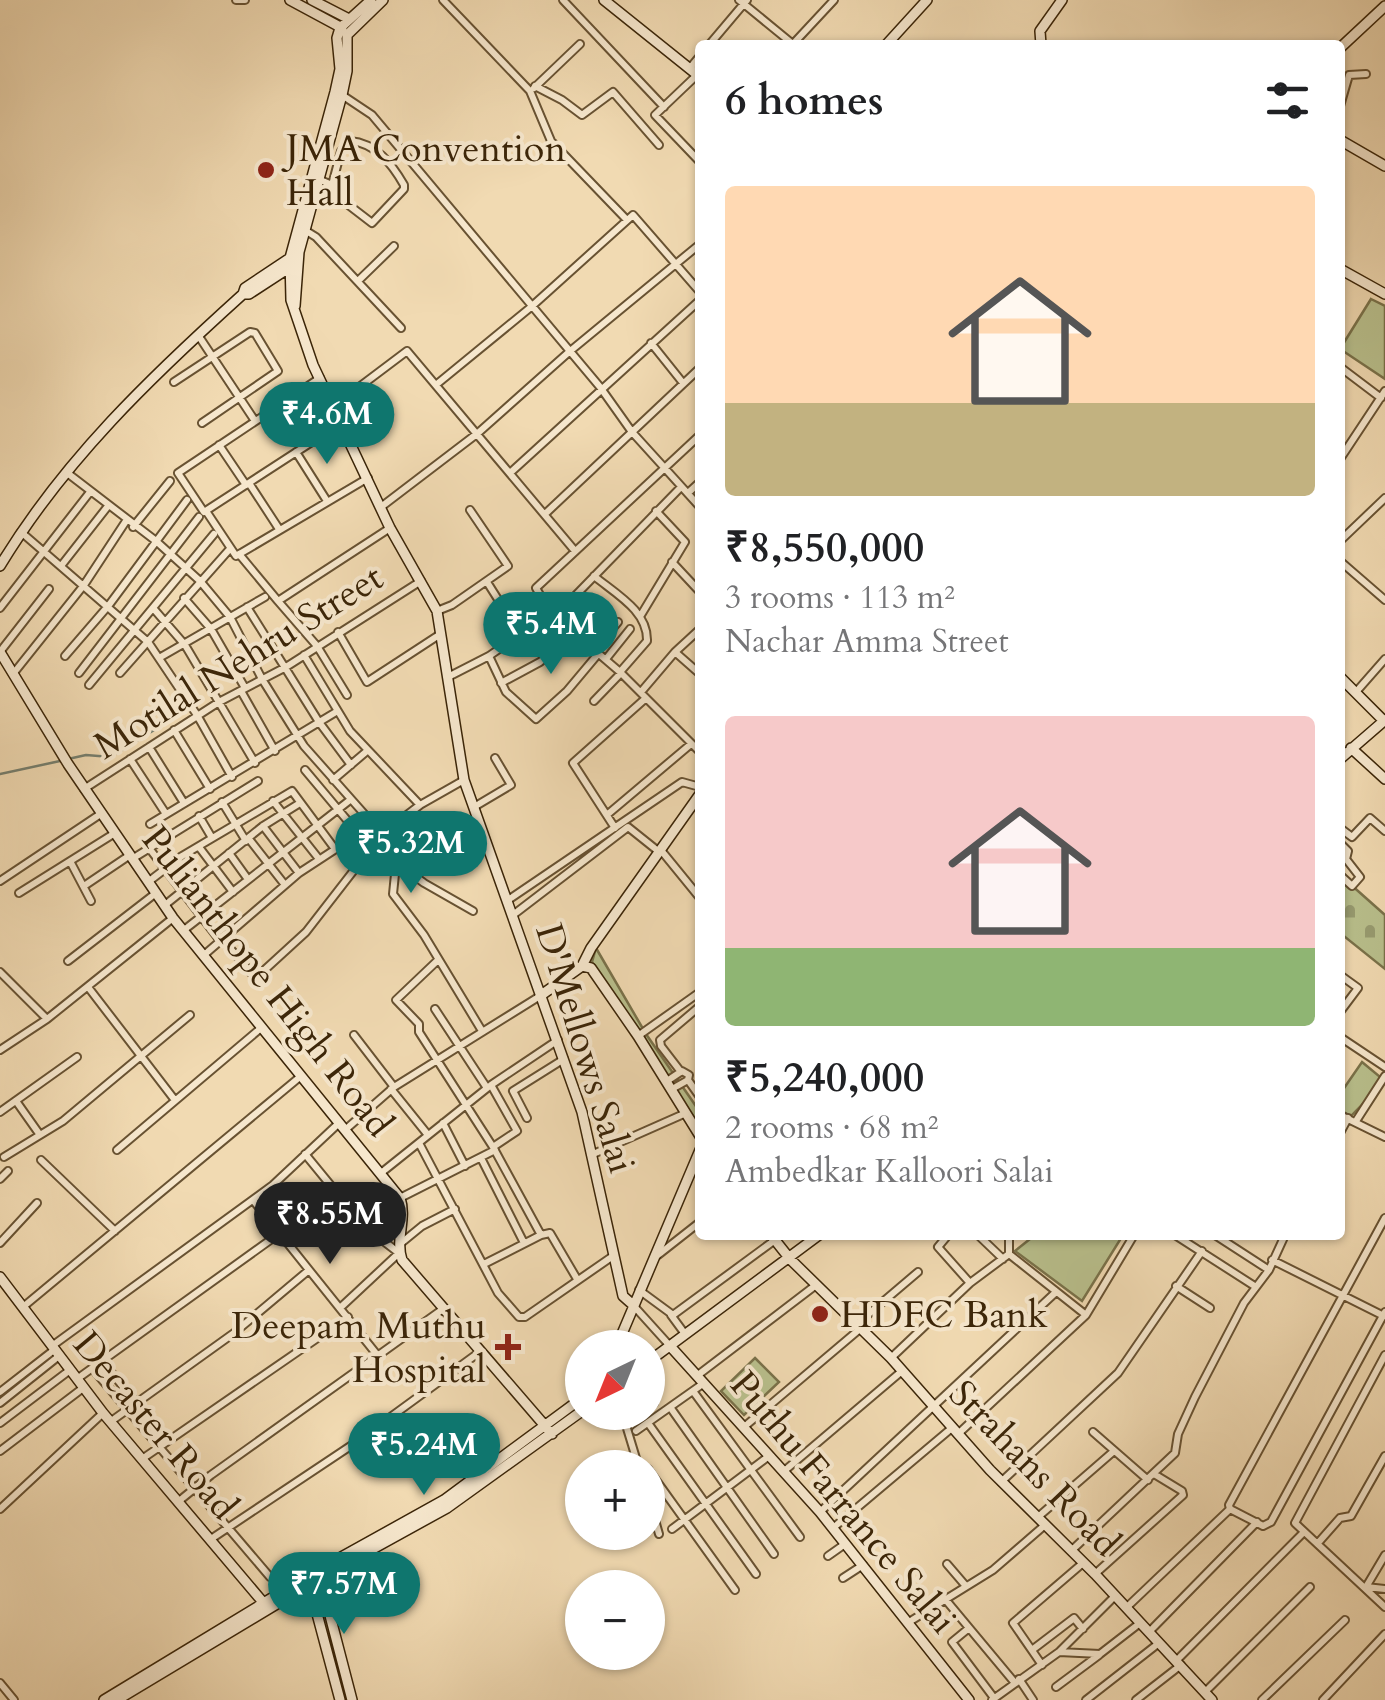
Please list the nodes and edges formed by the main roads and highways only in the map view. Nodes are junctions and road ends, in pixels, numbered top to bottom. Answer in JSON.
{"nodes":[{"id":1,"x":290,"y":0,"type":"edge"},
{"id":2,"x":312,"y":0,"type":"edge"},
{"id":3,"x":371,"y":0,"type":"edge"},
{"id":4,"x":383,"y":0,"type":"edge"},
{"id":5,"x":927,"y":0,"type":"edge"},
{"id":6,"x":1062,"y":0,"type":"edge"},
{"id":7,"x":612,"y":2,"type":"edge"},
{"id":8,"x":1385,"y":6,"type":"edge"},
{"id":9,"x":353,"y":19,"type":"junction"},
{"id":10,"x":345,"y":30,"type":"junction"},
{"id":11,"x":891,"y":40,"type":"edge"},
{"id":12,"x":1041,"y":40,"type":"edge"},
{"id":13,"x":1345,"y":44,"type":"edge"},
{"id":14,"x":695,"y":72,"type":"edge"},
{"id":15,"x":1345,"y":143,"type":"edge"},
{"id":16,"x":1385,"y":166,"type":"edge"},
{"id":17,"x":301,"y":228,"type":"junction"},
{"id":18,"x":294,"y":260,"type":"junction"},
{"id":19,"x":1345,"y":272,"type":"edge"},
{"id":20,"x":1385,"y":294,"type":"edge"},
{"id":21,"x":0,"y":566,"type":"edge"},
{"id":22,"x":0,"y":652,"type":"edge"},
{"id":23,"x":7,"y":669,"type":"edge"},
{"id":24,"x":1345,"y":682,"type":"edge"},
{"id":25,"x":1385,"y":721,"type":"edge"},
{"id":26,"x":1351,"y":748,"type":"junction"},
{"id":27,"x":1345,"y":754,"type":"edge"},
{"id":28,"x":1385,"y":780,"type":"edge"},
{"id":29,"x":695,"y":798,"type":"edge"},
{"id":30,"x":582,"y":966,"type":"junction"},
{"id":31,"x":540,"y":996,"type":"junction"},
{"id":32,"x":695,"y":1128,"type":"edge"},
{"id":33,"x":695,"y":1161,"type":"edge"},
{"id":34,"x":775,"y":1240,"type":"edge"},
{"id":35,"x":813,"y":1240,"type":"edge"},
{"id":36,"x":790,"y":1259,"type":"junction"},
{"id":37,"x":0,"y":1276,"type":"edge"},
{"id":38,"x":632,"y":1304,"type":"junction"},
{"id":39,"x":623,"y":1330,"type":"edge"},
{"id":40,"x":670,"y":1346,"type":"junction"},
{"id":41,"x":665,"y":1350,"type":"edge"},
{"id":42,"x":565,"y":1410,"type":"edge"},
{"id":43,"x":545,"y":1424,"type":"junction"},
{"id":44,"x":565,"y":1424,"type":"edge"},
{"id":45,"x":552,"y":1434,"type":"junction"},
{"id":46,"x":314,"y":1577,"type":"junction"},
{"id":47,"x":266,"y":1606,"type":"junction"},
{"id":48,"x":1209,"y":1698,"type":"edge"},
{"id":49,"x":104,"y":1700,"type":"edge"},
{"id":50,"x":118,"y":1700,"type":"edge"},
{"id":51,"x":340,"y":1700,"type":"edge"},
{"id":52,"x":352,"y":1700,"type":"edge"},
{"id":53,"x":969,"y":1700,"type":"edge"}],
"edges":[{"from":1,"to":10,"type":"main road"},
{"from":2,"to":9,"type":"main road"},
{"from":3,"to":9,"type":"main road"},
{"from":4,"to":9,"type":"main road"},
{"from":5,"to":11,"type":"main road"},
{"from":6,"to":12,"type":"main road"},
{"from":7,"to":14,"type":"main road"},
{"from":8,"to":13,"type":"main road"},
{"from":9,"to":10,"type":"main road"},
{"from":10,"to":17,"type":"main road"},
{"from":10,"to":17,"type":"main road"},
{"from":15,"to":16,"type":"main road"},
{"from":17,"to":18,"type":"main road"},
{"from":18,"to":21,"type":"main road"},
{"from":18,"to":31,"type":"main road","name":"D'Mellows Salai"},
{"from":19,"to":20,"type":"main road"},
{"from":22,"to":23,"type":"main road","name":"Pulianthope High Road"},
{"from":23,"to":43,"type":"main road","name":"Pulianthope High Road"},
{"from":24,"to":25,"type":"main road"},
{"from":25,"to":26,"type":"main road"},
{"from":26,"to":27,"type":"main road"},
{"from":26,"to":28,"type":"main road"},
{"from":29,"to":30,"type":"main road"},
{"from":30,"to":31,"type":"main road"},
{"from":30,"to":32,"type":"main road"},
{"from":31,"to":38,"type":"main road","name":"D'Mellows Salai"},
{"from":33,"to":38,"type":"main road"},
{"from":34,"to":36,"type":"main road","name":"Strahans Road"},
{"from":35,"to":36,"type":"main road"},
{"from":36,"to":40,"type":"main road"},
{"from":36,"to":48,"type":"main road","name":"Strahans Road"},
{"from":37,"to":47,"type":"main road","name":"Decaster Road"},
{"from":38,"to":39,"type":"main road"},
{"from":40,"to":41,"type":"main road"},
{"from":40,"to":53,"type":"main road","name":"Puthu Farrance Salai"},
{"from":42,"to":43,"type":"main road"},
{"from":43,"to":45,"type":"main road"},
{"from":43,"to":46,"type":"main road"},
{"from":44,"to":45,"type":"main road"},
{"from":45,"to":46,"type":"main road"},
{"from":46,"to":47,"type":"main road"},
{"from":46,"to":51,"type":"main road"},
{"from":46,"to":52,"type":"main road"},
{"from":47,"to":49,"type":"main road"},
{"from":47,"to":50,"type":"main road"}]}
